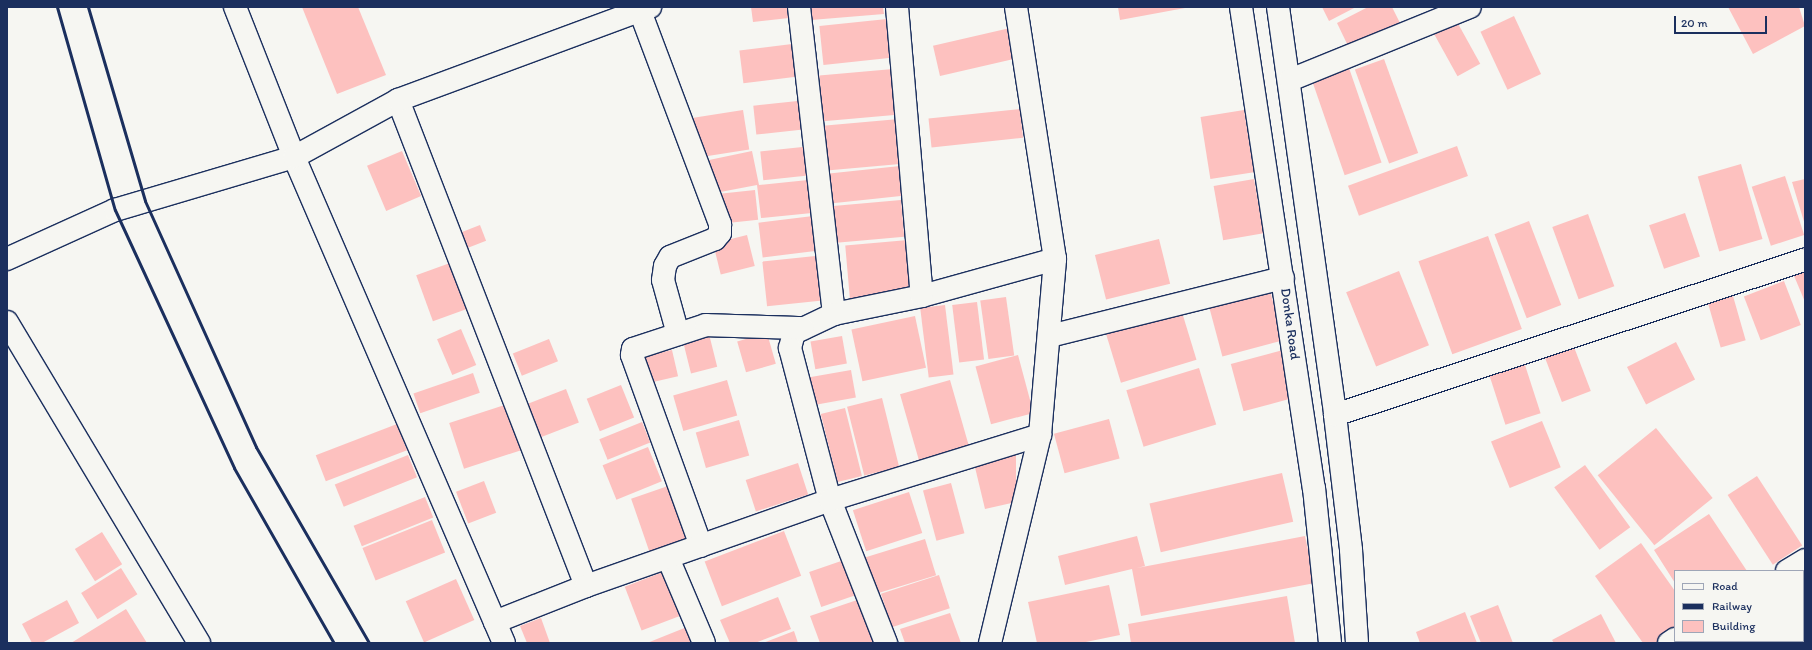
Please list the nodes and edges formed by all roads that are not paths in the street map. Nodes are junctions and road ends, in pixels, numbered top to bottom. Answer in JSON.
{"nodes":[{"id":1,"x":235,"y":7,"type":"edge"},
{"id":2,"x":799,"y":7,"type":"edge"},
{"id":3,"x":897,"y":7,"type":"edge"},
{"id":4,"x":1016,"y":7,"type":"edge"},
{"id":5,"x":1241,"y":7,"type":"edge"},
{"id":6,"x":1278,"y":7,"type":"edge"},
{"id":7,"x":1470,"y":7,"type":"edge"},
{"id":8,"x":645,"y":9,"type":"edge"},
{"id":9,"x":1290,"y":80,"type":"junction"},
{"id":10,"x":398,"y":100,"type":"junction"},
{"id":11,"x":294,"y":157,"type":"junction"},
{"id":12,"x":7,"y":259,"type":"edge"},
{"id":13,"x":1055,"y":259,"type":"junction"},
{"id":14,"x":1805,"y":260,"type":"edge"},
{"id":15,"x":1284,"y":278,"type":"junction"},
{"id":16,"x":922,"y":296,"type":"junction"},
{"id":17,"x":834,"y":314,"type":"junction"},
{"id":18,"x":7,"y":322,"type":"edge"},
{"id":19,"x":803,"y":328,"type":"junction"},
{"id":20,"x":678,"y":334,"type":"junction"},
{"id":21,"x":1050,"y":336,"type":"junction"},
{"id":22,"x":1335,"y":415,"type":"junction"},
{"id":23,"x":1040,"y":435,"type":"junction"},
{"id":24,"x":830,"y":500,"type":"junction"},
{"id":25,"x":701,"y":546,"type":"junction"},
{"id":26,"x":668,"y":558,"type":"junction"},
{"id":27,"x":1805,"y":560,"type":"edge"},
{"id":28,"x":1789,"y":570,"type":"edge"},
{"id":29,"x":586,"y":586,"type":"junction"},
{"id":30,"x":495,"y":622,"type":"junction"},
{"id":31,"x":199,"y":643,"type":"edge"},
{"id":32,"x":504,"y":643,"type":"edge"},
{"id":33,"x":704,"y":643,"type":"edge"},
{"id":34,"x":886,"y":643,"type":"edge"},
{"id":35,"x":990,"y":643,"type":"edge"},
{"id":36,"x":1330,"y":643,"type":"edge"},
{"id":37,"x":1357,"y":643,"type":"edge"}],
"edges":[{"from":1,"to":11,"type":"street"},
{"from":2,"to":17,"type":"street"},
{"from":3,"to":16,"type":"street"},
{"from":4,"to":13,"type":"street"},
{"from":5,"to":15,"type":"street","name":"Donka Road"},
{"from":6,"to":9,"type":"street"},
{"from":7,"to":9,"type":"street"},
{"from":8,"to":10,"type":"street"},
{"from":8,"to":20,"type":"street"},
{"from":9,"to":22,"type":"street"},
{"from":10,"to":11,"type":"street"},
{"from":10,"to":29,"type":"street"},
{"from":11,"to":12,"type":"street"},
{"from":11,"to":30,"type":"street"},
{"from":13,"to":16,"type":"street"},
{"from":13,"to":21,"type":"street"},
{"from":14,"to":22,"type":"street"},
{"from":15,"to":21,"type":"street"},
{"from":15,"to":36,"type":"street","name":"Donka Road"},
{"from":16,"to":17,"type":"street"},
{"from":17,"to":19,"type":"street"},
{"from":18,"to":31,"type":"street"},
{"from":19,"to":20,"type":"street"},
{"from":19,"to":24,"type":"street"},
{"from":20,"to":25,"type":"street"},
{"from":21,"to":23,"type":"street"},
{"from":22,"to":37,"type":"street"},
{"from":23,"to":24,"type":"street"},
{"from":23,"to":35,"type":"street"},
{"from":24,"to":25,"type":"street"},
{"from":24,"to":34,"type":"street"},
{"from":25,"to":26,"type":"street"},
{"from":26,"to":29,"type":"street"},
{"from":26,"to":33,"type":"street"},
{"from":27,"to":28,"type":"street"},
{"from":29,"to":30,"type":"street"},
{"from":30,"to":32,"type":"street"}]}
